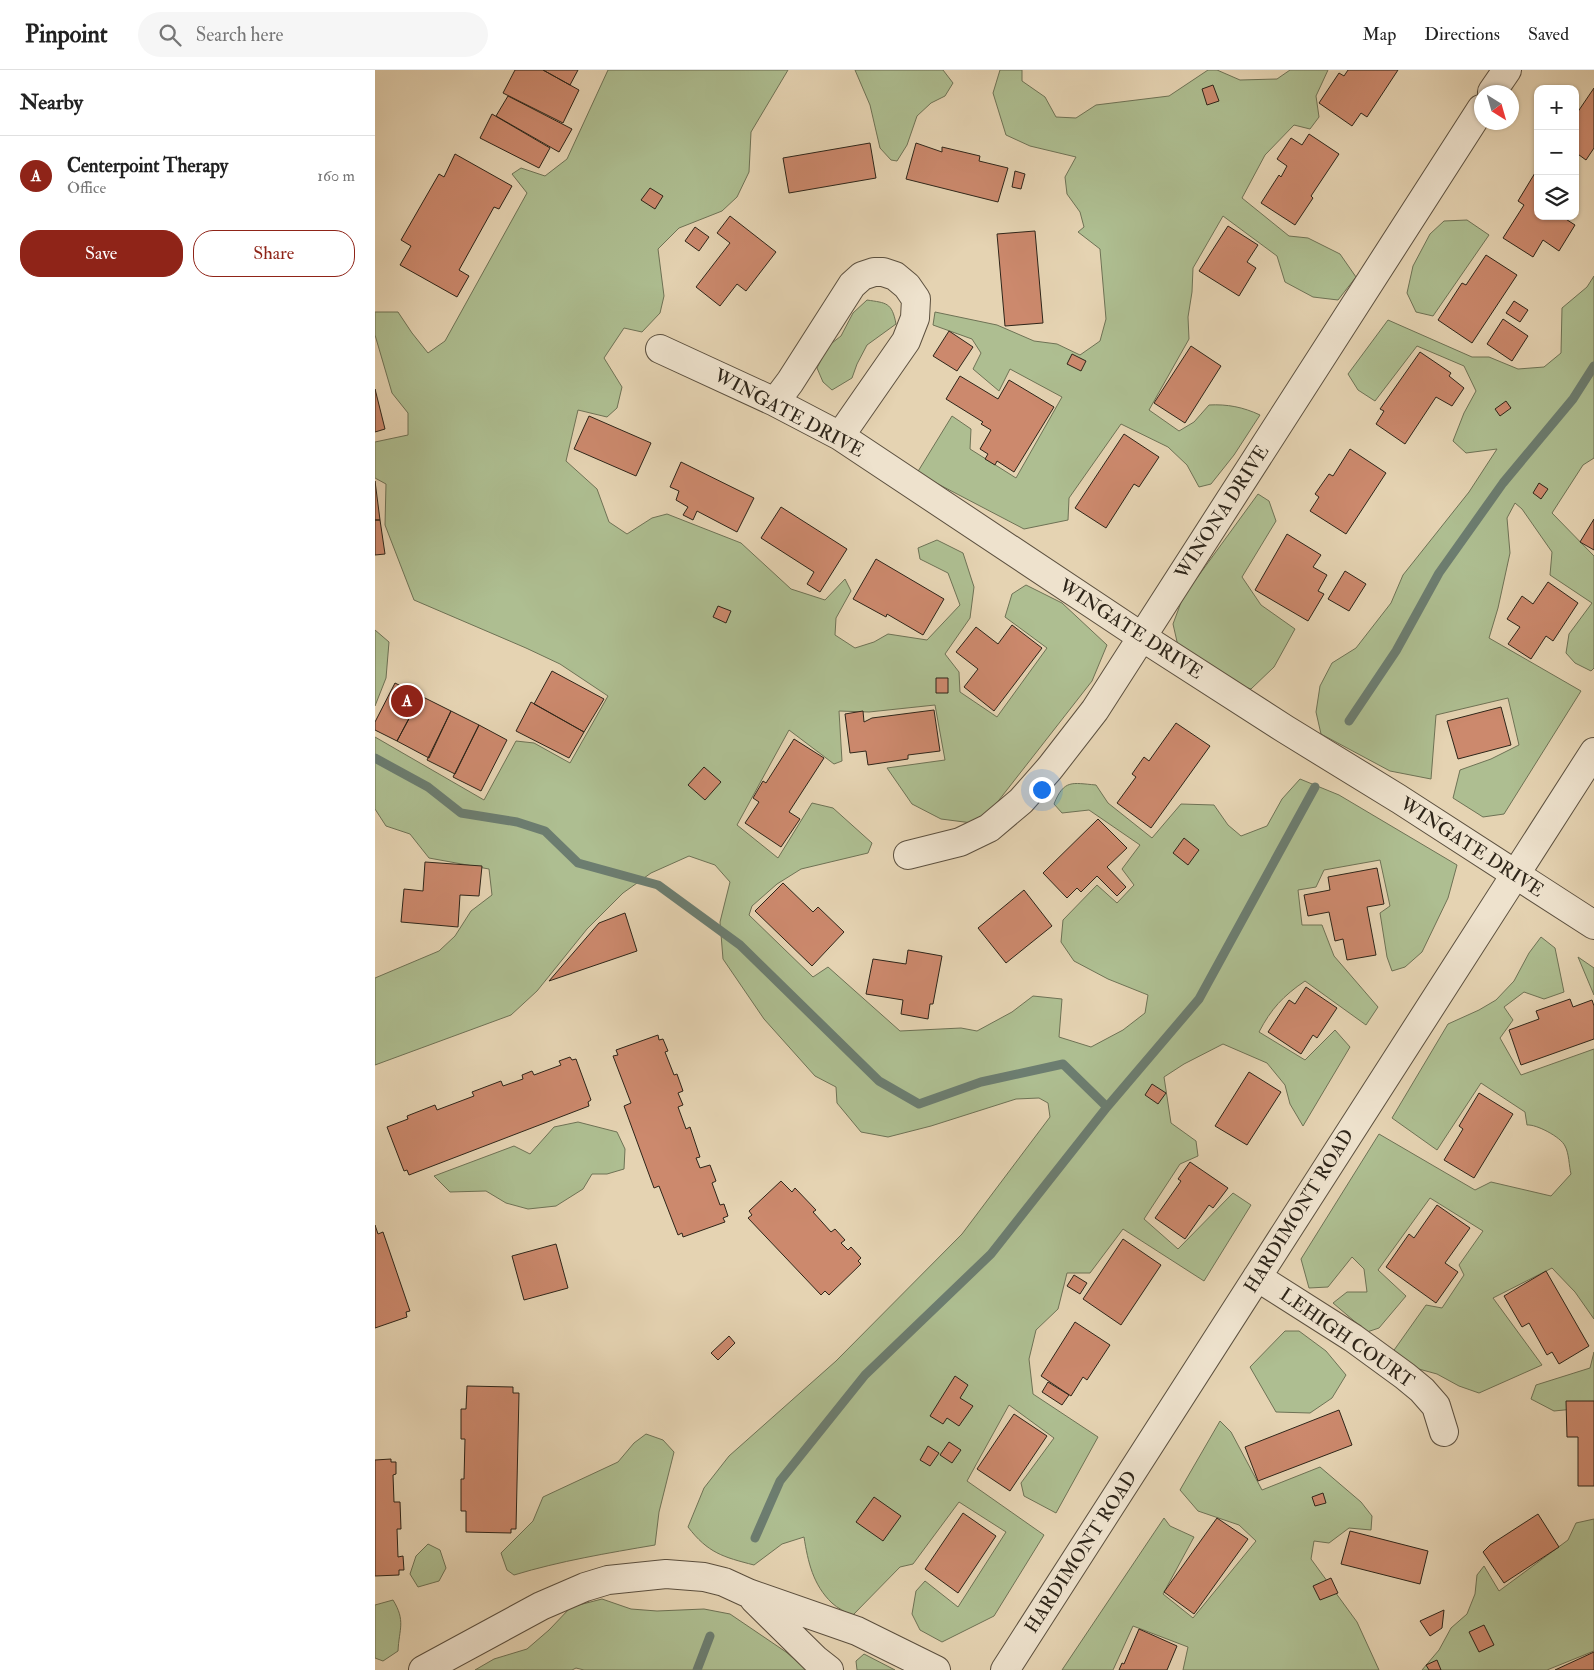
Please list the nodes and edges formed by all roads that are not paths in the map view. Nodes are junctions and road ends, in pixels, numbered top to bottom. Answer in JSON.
{"nodes":[{"id":1,"x":1507,"y":70,"type":"edge"},
{"id":2,"x":1497,"y":85,"type":"edge"},
{"id":3,"x":1474,"y":120,"type":"edge"},
{"id":4,"x":659,"y":349,"type":"dead end"},
{"id":5,"x":775,"y":402,"type":"junction"},
{"id":6,"x":840,"y":436,"type":"junction"},
{"id":7,"x":1142,"y":637,"type":"junction"},
{"id":8,"x":1594,"y":752,"type":"edge"},
{"id":9,"x":908,"y":855,"type":"dead end"},
{"id":10,"x":1515,"y":875,"type":"junction"},
{"id":11,"x":1594,"y":925,"type":"edge"},
{"id":12,"x":1257,"y":1277,"type":"junction"},
{"id":13,"x":1444,"y":1432,"type":"dead end"},
{"id":14,"x":748,"y":1593,"type":"junction"},
{"id":15,"x":423,"y":1670,"type":"edge"},
{"id":16,"x":829,"y":1670,"type":"edge"},
{"id":17,"x":936,"y":1670,"type":"edge"},
{"id":18,"x":1005,"y":1670,"type":"edge"}],
"edges":[{"from":1,"to":2,"type":"street"},
{"from":3,"to":7,"type":"street","name":"WINONA DRIVE"},
{"from":4,"to":5,"type":"street","name":"WINGATE DRIVE"},
{"from":5,"to":6,"type":"street","name":"WINGATE DRIVE"},
{"from":5,"to":6,"type":"street"},
{"from":6,"to":7,"type":"street","name":"WINGATE DRIVE"},
{"from":7,"to":9,"type":"street","name":"WINONA DRIVE"},
{"from":7,"to":10,"type":"street","name":"WINGATE DRIVE"},
{"from":8,"to":10,"type":"street","name":"HARDIMONT ROAD"},
{"from":10,"to":11,"type":"street","name":"WINGATE DRIVE"},
{"from":10,"to":12,"type":"street","name":"HARDIMONT ROAD"},
{"from":12,"to":13,"type":"street","name":"LEHIGH COURT"},
{"from":12,"to":18,"type":"street","name":"HARDIMONT ROAD"},
{"from":14,"to":15,"type":"street"},
{"from":14,"to":16,"type":"street"},
{"from":14,"to":17,"type":"street"}]}
